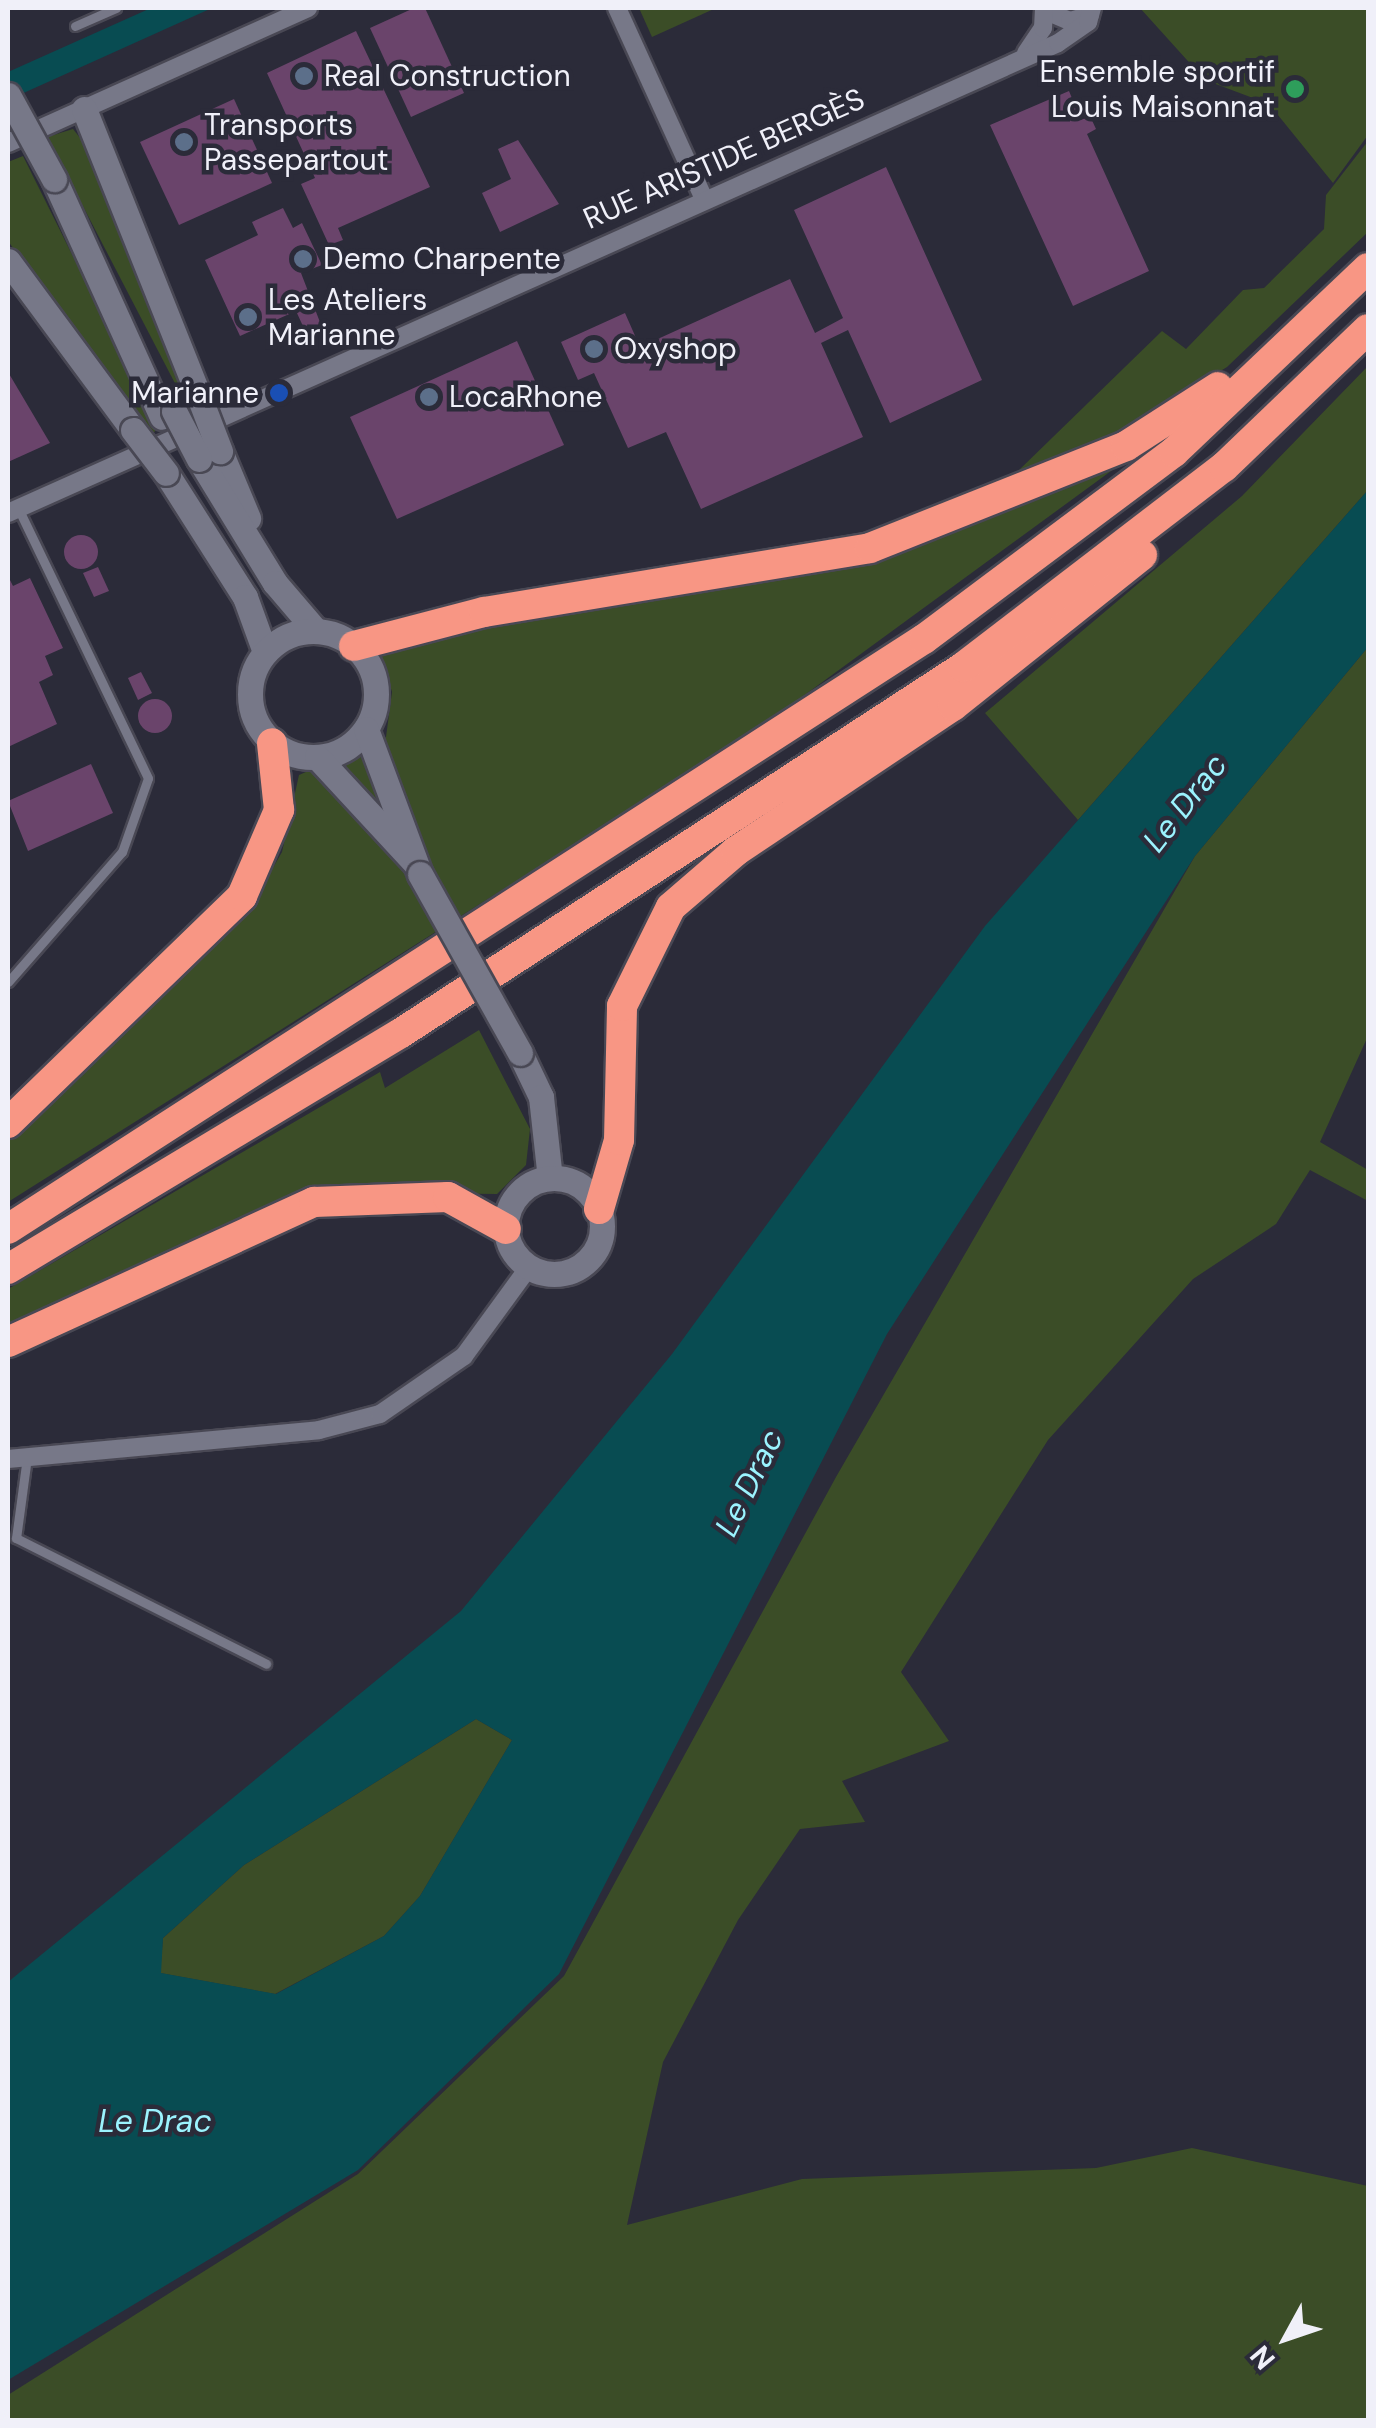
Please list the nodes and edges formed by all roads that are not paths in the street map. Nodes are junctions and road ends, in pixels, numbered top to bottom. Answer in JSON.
{"nodes":[{"id":1,"x":116,"y":8,"type":"edge"},
{"id":2,"x":308,"y":8,"type":"edge"},
{"id":3,"x":617,"y":8,"type":"edge"},
{"id":4,"x":1045,"y":9,"type":"edge"},
{"id":5,"x":1091,"y":11,"type":"edge"},
{"id":6,"x":75,"y":26,"type":"dead end"},
{"id":7,"x":1026,"y":54,"type":"junction"},
{"id":8,"x":8,"y":95,"type":"edge"},
{"id":9,"x":84,"y":109,"type":"junction"},
{"id":10,"x":8,"y":144,"type":"edge"},
{"id":11,"x":703,"y":197,"type":"junction"},
{"id":12,"x":8,"y":261,"type":"edge"},
{"id":13,"x":1368,"y":268,"type":"edge"},
{"id":14,"x":1368,"y":328,"type":"edge"},
{"id":15,"x":1300,"y":334,"type":"junction"},
{"id":16,"x":192,"y":462,"type":"junction"},
{"id":17,"x":1224,"y":467,"type":"junction"},
{"id":18,"x":13,"y":511,"type":"edge"},
{"id":19,"x":316,"y":631,"type":"junction"},
{"id":20,"x":354,"y":646,"type":"junction"},
{"id":21,"x":264,"y":652,"type":"junction"},
{"id":22,"x":366,"y":729,"type":"junction"},
{"id":23,"x":272,"y":742,"type":"junction"},
{"id":24,"x":317,"y":758,"type":"junction"},
{"id":25,"x":418,"y":868,"type":"junction"},
{"id":26,"x":8,"y":982,"type":"edge"},
{"id":27,"x":8,"y":1123,"type":"edge"},
{"id":28,"x":550,"y":1178,"type":"junction"},
{"id":29,"x":598,"y":1208,"type":"junction"},
{"id":30,"x":8,"y":1229,"type":"edge"},
{"id":31,"x":506,"y":1229,"type":"junction"},
{"id":32,"x":529,"y":1267,"type":"junction"},
{"id":33,"x":8,"y":1269,"type":"edge"},
{"id":34,"x":8,"y":1342,"type":"edge"},
{"id":35,"x":27,"y":1457,"type":"junction"},
{"id":36,"x":8,"y":1459,"type":"edge"},
{"id":37,"x":266,"y":1664,"type":"dead end"}],
"edges":[{"from":1,"to":6,"type":"lane"},
{"from":2,"to":9,"type":"street"},
{"from":3,"to":11,"type":"street"},
{"from":4,"to":5,"type":"street"},
{"from":4,"to":7,"type":"street"},
{"from":5,"to":7,"type":"street","name":"RUE ARISTIDE BERGÈS"},
{"from":7,"to":11,"type":"street","name":"RUE ARISTIDE BERGÈS"},
{"from":8,"to":16,"type":"main road","bridge":true},
{"from":9,"to":10,"type":"street"},
{"from":9,"to":16,"type":"main road","bridge":true},
{"from":11,"to":18,"type":"street","name":"RUE ARISTIDE BERGÈS"},
{"from":12,"to":16,"type":"main road","bridge":true},
{"from":13,"to":15,"type":"highway"},
{"from":14,"to":17,"type":"highway"},
{"from":15,"to":20,"type":"highway"},
{"from":15,"to":30,"type":"highway"},
{"from":16,"to":19,"type":"main road"},
{"from":16,"to":21,"type":"main road"},
{"from":17,"to":29,"type":"highway"},
{"from":17,"to":33,"type":"highway"},
{"from":18,"to":26,"type":"lane"},
{"from":19,"to":20,"type":"main road"},
{"from":19,"to":21,"type":"main road"},
{"from":20,"to":22,"type":"main road"},
{"from":21,"to":23,"type":"main road"},
{"from":22,"to":24,"type":"main road"},
{"from":22,"to":25,"type":"main road"},
{"from":23,"to":24,"type":"main road"},
{"from":23,"to":27,"type":"highway"},
{"from":24,"to":25,"type":"main road"},
{"from":25,"to":28,"type":"main road","bridge":true},
{"from":28,"to":29,"type":"main road"},
{"from":28,"to":31,"type":"main road"},
{"from":29,"to":32,"type":"main road"},
{"from":31,"to":32,"type":"main road"},
{"from":31,"to":34,"type":"highway"},
{"from":32,"to":35,"type":"street"},
{"from":35,"to":36,"type":"street"},
{"from":35,"to":37,"type":"lane"}]}
